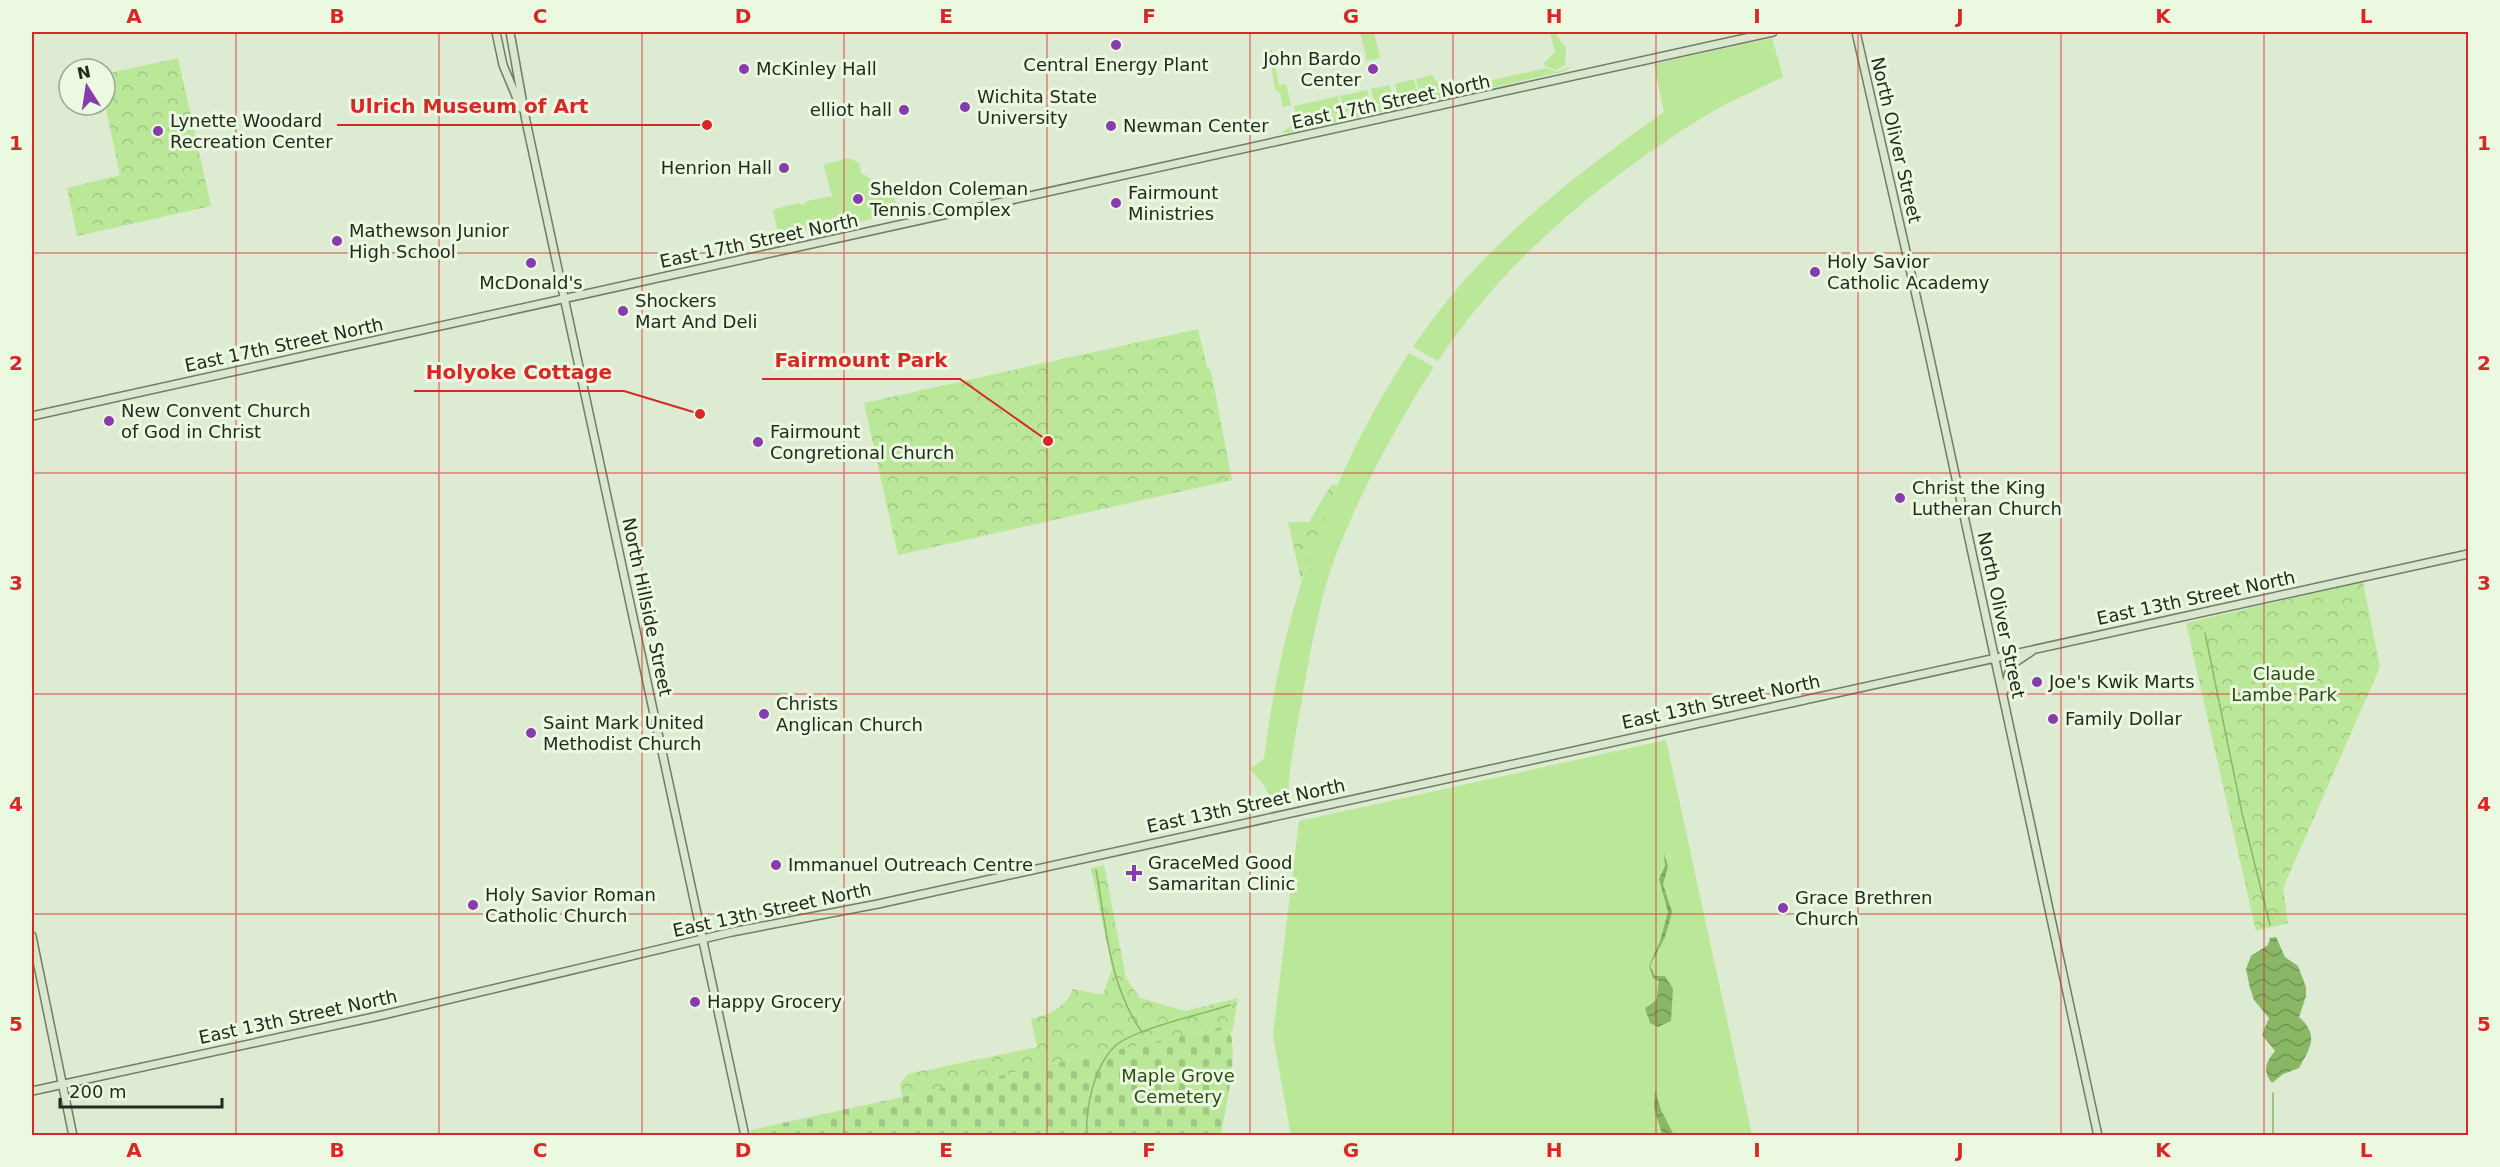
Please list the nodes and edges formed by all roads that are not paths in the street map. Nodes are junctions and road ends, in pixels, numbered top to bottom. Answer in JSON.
{"nodes":[{"id":1,"x":496,"y":32,"type":"edge"},
{"id":2,"x":510,"y":32,"type":"edge"},
{"id":3,"x":1773,"y":32,"type":"edge"},
{"id":4,"x":1856,"y":32,"type":"edge"},
{"id":5,"x":526,"y":121,"type":"junction"},
{"id":6,"x":566,"y":299,"type":"junction"},
{"id":7,"x":32,"y":416,"type":"edge"},
{"id":8,"x":2469,"y":554,"type":"edge"},
{"id":9,"x":2036,"y":648,"type":"junction"},
{"id":10,"x":1994,"y":657,"type":"junction"},
{"id":11,"x":2003,"y":696,"type":"junction"},
{"id":12,"x":32,"y":936,"type":"edge"},
{"id":13,"x":701,"y":940,"type":"junction"},
{"id":14,"x":62,"y":1084,"type":"junction"},
{"id":15,"x":32,"y":1091,"type":"edge"},
{"id":16,"x":73,"y":1136,"type":"edge"},
{"id":17,"x":745,"y":1136,"type":"edge"},
{"id":18,"x":2098,"y":1136,"type":"edge"}],
"edges":[{"from":1,"to":5,"type":"main road","name":"North Hillside Street"},
{"from":2,"to":5,"type":"main road","name":"North Hillside Street"},
{"from":3,"to":6,"type":"main road","name":"East 17th Street North"},
{"from":4,"to":10,"type":"main road","name":"North Oliver Street"},
{"from":5,"to":6,"type":"main road","name":"North Hillside Street"},
{"from":6,"to":7,"type":"main road","name":"East 17th Street North"},
{"from":6,"to":13,"type":"main road","name":"North Hillside Street"},
{"from":8,"to":9,"type":"main road","name":"East 13th Street North"},
{"from":9,"to":10,"type":"main road","name":"East 13th Street North"},
{"from":9,"to":11,"type":"main road"},
{"from":10,"to":11,"type":"main road","name":"North Oliver Street"},
{"from":10,"to":13,"type":"main road","name":"East 13th Street North"},
{"from":11,"to":18,"type":"main road","name":"North Oliver Street"},
{"from":12,"to":14,"type":"main road"},
{"from":13,"to":14,"type":"main road","name":"East 13th Street North"},
{"from":13,"to":17,"type":"main road","name":"North Hillside Street"},
{"from":14,"to":15,"type":"main road","name":"East 13th Street North"},
{"from":14,"to":16,"type":"main road"}]}
